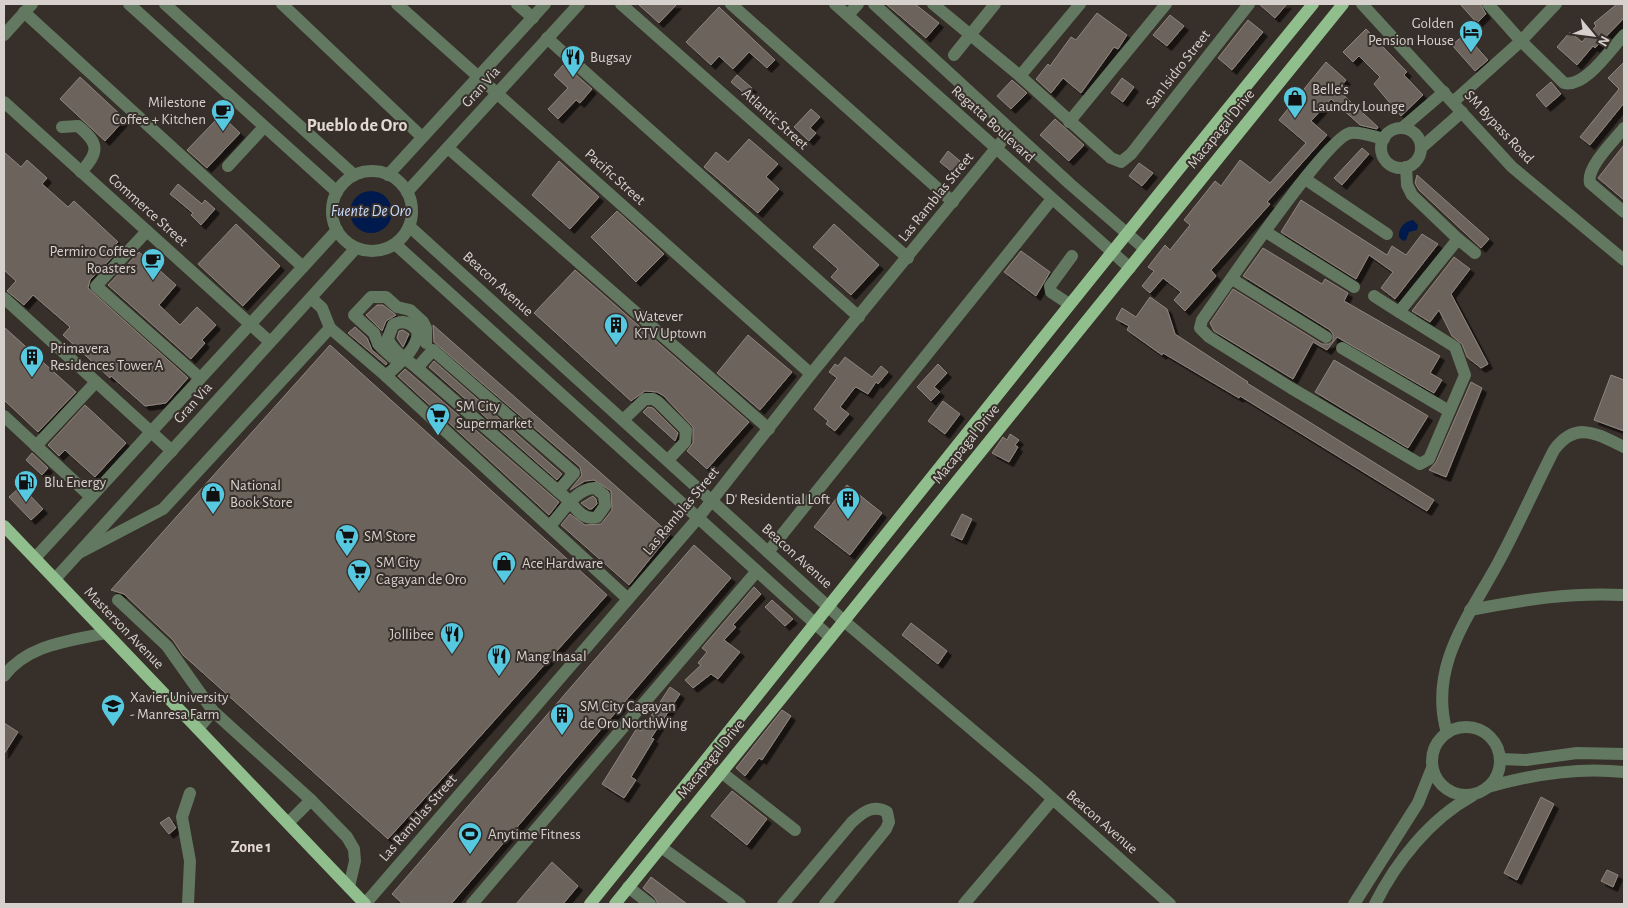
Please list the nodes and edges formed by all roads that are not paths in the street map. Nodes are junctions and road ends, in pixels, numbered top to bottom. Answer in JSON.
{"nodes":[{"id":1,"x":129,"y":4,"type":"edge"},
{"id":2,"x":165,"y":4,"type":"edge"},
{"id":3,"x":282,"y":4,"type":"edge"},
{"id":4,"x":397,"y":4,"type":"edge"},
{"id":5,"x":517,"y":4,"type":"edge"},
{"id":6,"x":545,"y":4,"type":"edge"},
{"id":7,"x":579,"y":4,"type":"edge"},
{"id":8,"x":621,"y":4,"type":"edge"},
{"id":9,"x":731,"y":4,"type":"edge"},
{"id":10,"x":835,"y":4,"type":"edge"},
{"id":11,"x":858,"y":4,"type":"edge"},
{"id":12,"x":874,"y":4,"type":"edge"},
{"id":13,"x":933,"y":4,"type":"edge"},
{"id":14,"x":995,"y":4,"type":"edge"},
{"id":15,"x":1080,"y":4,"type":"edge"},
{"id":16,"x":1166,"y":4,"type":"edge"},
{"id":17,"x":1250,"y":4,"type":"edge"},
{"id":18,"x":1313,"y":4,"type":"edge"},
{"id":19,"x":1343,"y":4,"type":"edge"},
{"id":20,"x":1362,"y":4,"type":"edge"},
{"id":21,"x":1488,"y":4,"type":"edge"},
{"id":22,"x":1556,"y":4,"type":"edge"},
{"id":23,"x":28,"y":8,"type":"edge"},
{"id":24,"x":848,"y":15,"type":"junction"},
{"id":25,"x":533,"y":18,"type":"junction"},
{"id":26,"x":4,"y":35,"type":"edge"},
{"id":27,"x":970,"y":35,"type":"junction"},
{"id":28,"x":1624,"y":35,"type":"edge"},
{"id":29,"x":547,"y":38,"type":"junction"},
{"id":30,"x":1521,"y":41,"type":"junction"},
{"id":31,"x":954,"y":55,"type":"dead end"},
{"id":32,"x":1020,"y":76,"type":"junction"},
{"id":33,"x":478,"y":77,"type":"junction"},
{"id":34,"x":1444,"y":92,"type":"junction"},
{"id":35,"x":497,"y":94,"type":"junction"},
{"id":36,"x":4,"y":102,"type":"edge"},
{"id":37,"x":1458,"y":107,"type":"junction"},
{"id":38,"x":1069,"y":122,"type":"junction"},
{"id":39,"x":62,"y":127,"type":"dead end"},
{"id":40,"x":264,"y":127,"type":"junction"},
{"id":41,"x":1402,"y":128,"type":"junction"},
{"id":42,"x":1624,"y":128,"type":"edge"},
{"id":43,"x":1011,"y":130,"type":"junction"},
{"id":44,"x":422,"y":137,"type":"junction"},
{"id":45,"x":1384,"y":138,"type":"junction"},
{"id":46,"x":448,"y":148,"type":"junction"},
{"id":47,"x":996,"y":148,"type":"junction"},
{"id":48,"x":1421,"y":148,"type":"junction"},
{"id":49,"x":228,"y":166,"type":"dead end"},
{"id":50,"x":1406,"y":167,"type":"junction"},
{"id":51,"x":81,"y":172,"type":"junction"},
{"id":52,"x":354,"y":175,"type":"junction"},
{"id":53,"x":388,"y":175,"type":"junction"},
{"id":54,"x":1305,"y":178,"type":"junction"},
{"id":55,"x":337,"y":192,"type":"junction"},
{"id":56,"x":407,"y":192,"type":"junction"},
{"id":57,"x":1052,"y":199,"type":"junction"},
{"id":58,"x":952,"y":202,"type":"junction"},
{"id":59,"x":1624,"y":212,"type":"edge"},
{"id":60,"x":409,"y":226,"type":"junction"},
{"id":61,"x":337,"y":230,"type":"junction"},
{"id":62,"x":147,"y":231,"type":"junction"},
{"id":63,"x":1126,"y":232,"type":"junction"},
{"id":64,"x":1266,"y":232,"type":"junction"},
{"id":65,"x":1387,"y":234,"type":"dead end"},
{"id":66,"x":1458,"y":240,"type":"junction"},
{"id":67,"x":395,"y":244,"type":"junction"},
{"id":68,"x":356,"y":248,"type":"junction"},
{"id":69,"x":1145,"y":249,"type":"junction"},
{"id":70,"x":1111,"y":252,"type":"junction"},
{"id":71,"x":1475,"y":253,"type":"dead end"},
{"id":72,"x":1072,"y":256,"type":"dead end"},
{"id":73,"x":908,"y":258,"type":"junction"},
{"id":74,"x":1624,"y":260,"type":"edge"},
{"id":75,"x":303,"y":267,"type":"junction"},
{"id":76,"x":1130,"y":268,"type":"junction"},
{"id":77,"x":1232,"y":278,"type":"junction"},
{"id":78,"x":1354,"y":287,"type":"dead end"},
{"id":79,"x":1374,"y":296,"type":"dead end"},
{"id":80,"x":4,"y":298,"type":"edge"},
{"id":81,"x":310,"y":298,"type":"junction"},
{"id":82,"x":1069,"y":304,"type":"junction"},
{"id":83,"x":1399,"y":312,"type":"junction"},
{"id":84,"x":859,"y":317,"type":"junction"},
{"id":85,"x":250,"y":324,"type":"junction"},
{"id":86,"x":330,"y":328,"type":"junction"},
{"id":87,"x":1326,"y":338,"type":"dead end"},
{"id":88,"x":270,"y":342,"type":"junction"},
{"id":89,"x":1342,"y":348,"type":"dead end"},
{"id":90,"x":433,"y":350,"type":"junction"},
{"id":91,"x":417,"y":368,"type":"junction"},
{"id":92,"x":811,"y":374,"type":"junction"},
{"id":93,"x":386,"y":376,"type":"junction"},
{"id":94,"x":200,"y":378,"type":"junction"},
{"id":95,"x":96,"y":382,"type":"junction"},
{"id":96,"x":1449,"y":411,"type":"junction"},
{"id":97,"x":4,"y":416,"type":"edge"},
{"id":98,"x":623,"y":420,"type":"junction"},
{"id":99,"x":769,"y":429,"type":"junction"},
{"id":100,"x":151,"y":432,"type":"junction"},
{"id":101,"x":36,"y":446,"type":"junction"},
{"id":102,"x":1624,"y":447,"type":"edge"},
{"id":103,"x":172,"y":451,"type":"junction"},
{"id":104,"x":668,"y":460,"type":"junction"},
{"id":105,"x":558,"y":491,"type":"junction"},
{"id":106,"x":90,"y":496,"type":"junction"},
{"id":107,"x":712,"y":501,"type":"junction"},
{"id":108,"x":698,"y":518,"type":"junction"},
{"id":109,"x":4,"y":526,"type":"edge"},
{"id":110,"x":550,"y":526,"type":"junction"},
{"id":111,"x":768,"y":552,"type":"junction"},
{"id":112,"x":79,"y":553,"type":"junction"},
{"id":113,"x":34,"y":558,"type":"junction"},
{"id":114,"x":757,"y":571,"type":"junction"},
{"id":115,"x":55,"y":579,"type":"junction"},
{"id":116,"x":1624,"y":595,"type":"edge"},
{"id":117,"x":628,"y":599,"type":"junction"},
{"id":118,"x":118,"y":600,"type":"dead end"},
{"id":119,"x":829,"y":607,"type":"junction"},
{"id":120,"x":1470,"y":610,"type":"junction"},
{"id":121,"x":844,"y":620,"type":"junction"},
{"id":122,"x":816,"y":624,"type":"junction"},
{"id":123,"x":106,"y":632,"type":"junction"},
{"id":124,"x":830,"y":637,"type":"junction"},
{"id":125,"x":4,"y":676,"type":"edge"},
{"id":126,"x":213,"y":711,"type":"junction"},
{"id":127,"x":198,"y":729,"type":"junction"},
{"id":128,"x":1447,"y":733,"type":"junction"},
{"id":129,"x":1624,"y":754,"type":"edge"},
{"id":130,"x":1500,"y":759,"type":"junction"},
{"id":131,"x":1432,"y":768,"type":"junction"},
{"id":132,"x":721,"y":772,"type":"junction"},
{"id":133,"x":1624,"y":772,"type":"edge"},
{"id":134,"x":1488,"y":787,"type":"junction"},
{"id":135,"x":190,"y":793,"type":"dead end"},
{"id":136,"x":1474,"y":795,"type":"junction"},
{"id":137,"x":311,"y":800,"type":"junction"},
{"id":138,"x":1052,"y":800,"type":"junction"},
{"id":139,"x":288,"y":823,"type":"junction"},
{"id":140,"x":795,"y":830,"type":"dead end"},
{"id":141,"x":661,"y":847,"type":"junction"},
{"id":142,"x":349,"y":887,"type":"junction"},
{"id":143,"x":628,"y":887,"type":"junction"},
{"id":144,"x":188,"y":904,"type":"edge"},
{"id":145,"x":365,"y":904,"type":"edge"},
{"id":146,"x":472,"y":904,"type":"edge"},
{"id":147,"x":590,"y":904,"type":"edge"},
{"id":148,"x":615,"y":904,"type":"edge"},
{"id":149,"x":650,"y":904,"type":"edge"},
{"id":150,"x":740,"y":904,"type":"edge"},
{"id":151,"x":782,"y":904,"type":"edge"},
{"id":152,"x":825,"y":904,"type":"edge"},
{"id":153,"x":964,"y":904,"type":"edge"},
{"id":154,"x":1170,"y":904,"type":"edge"},
{"id":155,"x":1354,"y":904,"type":"edge"},
{"id":156,"x":1375,"y":904,"type":"edge"}],
"edges":[{"from":1,"to":40,"type":"street"},
{"from":2,"to":52,"type":"street"},
{"from":3,"to":44,"type":"street"},
{"from":4,"to":33,"type":"street","name":"Pacific Street"},
{"from":5,"to":25,"type":"street"},
{"from":6,"to":25,"type":"street","name":"Gran Via"},
{"from":7,"to":29,"type":"street","name":"Gran Via"},
{"from":8,"to":73,"type":"street","name":"Atlantic Street"},
{"from":9,"to":58,"type":"street"},
{"from":10,"to":24,"type":"street","name":"Regatta Boulevard"},
{"from":11,"to":24,"type":"street"},
{"from":12,"to":43,"type":"street","name":"Regatta Boulevard"},
{"from":13,"to":27,"type":"street"},
{"from":14,"to":27,"type":"street"},
{"from":15,"to":32,"type":"street"},
{"from":16,"to":38,"type":"street"},
{"from":17,"to":38,"type":"street","name":"San Isidro Street"},
{"from":18,"to":63,"type":"main road","name":"Macapagal Drive"},
{"from":19,"to":69,"type":"main road","name":"Macapagal Drive"},
{"from":20,"to":34,"type":"street","name":"SM Bypass Road"},
{"from":21,"to":30,"type":"street"},
{"from":22,"to":30,"type":"street"},
{"from":23,"to":26,"type":"street"},
{"from":23,"to":75,"type":"street"},
{"from":24,"to":47,"type":"street","name":"Regatta Boulevard"},
{"from":25,"to":33,"type":"street","name":"Gran Via"},
{"from":27,"to":31,"type":"street"},
{"from":27,"to":32,"type":"street"},
{"from":28,"to":30,"type":"street"},
{"from":29,"to":35,"type":"street","name":"Gran Via"},
{"from":29,"to":84,"type":"street"},
{"from":30,"to":37,"type":"street"},
{"from":32,"to":38,"type":"street"},
{"from":33,"to":35,"type":"street","name":"Pacific Street"},
{"from":33,"to":44,"type":"street","name":"Gran Via"},
{"from":34,"to":37,"type":"street","name":"SM Bypass Road"},
{"from":34,"to":41,"type":"street"},
{"from":35,"to":46,"type":"street","name":"Gran Via"},
{"from":35,"to":92,"type":"street","name":"Pacific Street"},
{"from":36,"to":51,"type":"street","name":"Commerce Street"},
{"from":37,"to":48,"type":"street"},
{"from":37,"to":74,"type":"street","name":"SM Bypass Road"},
{"from":39,"to":51,"type":"street"},
{"from":40,"to":49,"type":"street"},
{"from":40,"to":55,"type":"street"},
{"from":41,"to":45,"type":"street"},
{"from":41,"to":48,"type":"street"},
{"from":42,"to":59,"type":"street"},
{"from":43,"to":47,"type":"street","name":"Las Ramblas Street"},
{"from":43,"to":63,"type":"street","name":"Regatta Boulevard"},
{"from":44,"to":53,"type":"street","name":"Gran Via"},
{"from":45,"to":50,"type":"street"},
{"from":45,"to":54,"type":"street"},
{"from":46,"to":56,"type":"street","name":"Gran Via"},
{"from":46,"to":99,"type":"street"},
{"from":47,"to":57,"type":"street","name":"Regatta Boulevard"},
{"from":47,"to":58,"type":"street","name":"Las Ramblas Street"},
{"from":48,"to":50,"type":"street"},
{"from":50,"to":66,"type":"street"},
{"from":51,"to":62,"type":"street","name":"Commerce Street"},
{"from":52,"to":53,"type":"street"},
{"from":52,"to":55,"type":"street"},
{"from":53,"to":56,"type":"street"},
{"from":54,"to":64,"type":"street"},
{"from":54,"to":65,"type":"street"},
{"from":55,"to":61,"type":"street"},
{"from":56,"to":60,"type":"street"},
{"from":57,"to":70,"type":"street","name":"Regatta Boulevard"},
{"from":57,"to":111,"type":"street"},
{"from":58,"to":73,"type":"street","name":"Las Ramblas Street"},
{"from":60,"to":67,"type":"street"},
{"from":60,"to":98,"type":"street","name":"Beacon Avenue"},
{"from":61,"to":68,"type":"street"},
{"from":61,"to":75,"type":"street","name":"Gran Via"},
{"from":62,"to":85,"type":"street","name":"Commerce Street"},
{"from":62,"to":94,"type":"street"},
{"from":63,"to":69,"type":"street","name":"Regatta Boulevard"},
{"from":63,"to":70,"type":"main road","name":"Macapagal Drive"},
{"from":64,"to":77,"type":"street"},
{"from":64,"to":78,"type":"street"},
{"from":66,"to":71,"type":"street"},
{"from":66,"to":83,"type":"street"},
{"from":67,"to":68,"type":"street"},
{"from":67,"to":108,"type":"street"},
{"from":68,"to":81,"type":"street","name":"Gran Via"},
{"from":69,"to":76,"type":"main road","name":"Macapagal Drive"},
{"from":70,"to":76,"type":"street","name":"Regatta Boulevard"},
{"from":70,"to":82,"type":"main road","name":"Macapagal Drive"},
{"from":72,"to":82,"type":"street"},
{"from":73,"to":84,"type":"street","name":"Las Ramblas Street"},
{"from":75,"to":85,"type":"street","name":"Gran Via"},
{"from":76,"to":121,"type":"main road","name":"Macapagal Drive"},
{"from":77,"to":87,"type":"street"},
{"from":77,"to":96,"type":"street"},
{"from":79,"to":83,"type":"street"},
{"from":80,"to":95,"type":"street"},
{"from":81,"to":86,"type":"street"},
{"from":81,"to":88,"type":"street","name":"Gran Via"},
{"from":82,"to":119,"type":"main road","name":"Macapagal Drive"},
{"from":83,"to":96,"type":"street"},
{"from":84,"to":92,"type":"street","name":"Las Ramblas Street"},
{"from":85,"to":88,"type":"street","name":"Commerce Street"},
{"from":85,"to":94,"type":"street","name":"Gran Via"},
{"from":86,"to":93,"type":"street"},
{"from":86,"to":112,"type":"street"},
{"from":88,"to":103,"type":"street","name":"Gran Via"},
{"from":89,"to":96,"type":"street"},
{"from":90,"to":91,"type":"street"},
{"from":90,"to":91,"type":"street"},
{"from":90,"to":105,"type":"street"},
{"from":91,"to":93,"type":"street"},
{"from":91,"to":105,"type":"street"},
{"from":92,"to":99,"type":"street","name":"Las Ramblas Street"},
{"from":93,"to":110,"type":"street"},
{"from":94,"to":100,"type":"street","name":"Gran Via"},
{"from":95,"to":100,"type":"street"},
{"from":95,"to":101,"type":"street"},
{"from":97,"to":101,"type":"street"},
{"from":98,"to":104,"type":"street","name":"Beacon Avenue"},
{"from":98,"to":104,"type":"street"},
{"from":99,"to":107,"type":"street","name":"Las Ramblas Street"},
{"from":100,"to":103,"type":"street"},
{"from":100,"to":106,"type":"street","name":"Gran Via"},
{"from":101,"to":106,"type":"street"},
{"from":102,"to":120,"type":"street"},
{"from":103,"to":112,"type":"street","name":"Gran Via"},
{"from":104,"to":107,"type":"street","name":"Beacon Avenue"},
{"from":105,"to":110,"type":"street"},
{"from":106,"to":113,"type":"street","name":"Gran Via"},
{"from":107,"to":108,"type":"street","name":"Las Ramblas Street"},
{"from":107,"to":111,"type":"street","name":"Beacon Avenue"},
{"from":108,"to":114,"type":"street"},
{"from":108,"to":117,"type":"street","name":"Las Ramblas Street"},
{"from":109,"to":113,"type":"main road","name":"Masterson Avenue"},
{"from":110,"to":117,"type":"street"},
{"from":111,"to":119,"type":"street","name":"Beacon Avenue"},
{"from":112,"to":115,"type":"street","name":"Gran Via"},
{"from":113,"to":115,"type":"main road","name":"Masterson Avenue"},
{"from":114,"to":122,"type":"street"},
{"from":114,"to":146,"type":"street"},
{"from":115,"to":123,"type":"main road","name":"Masterson Avenue"},
{"from":116,"to":120,"type":"street"},
{"from":117,"to":145,"type":"street","name":"Las Ramblas Street"},
{"from":118,"to":126,"type":"street"},
{"from":119,"to":121,"type":"street","name":"Beacon Avenue"},
{"from":119,"to":122,"type":"main road","name":"Macapagal Drive"},
{"from":120,"to":128,"type":"street"},
{"from":121,"to":124,"type":"main road","name":"Macapagal Drive"},
{"from":121,"to":138,"type":"street","name":"Beacon Avenue"},
{"from":122,"to":124,"type":"street"},
{"from":122,"to":147,"type":"main road","name":"Macapagal Drive"},
{"from":123,"to":125,"type":"street"},
{"from":123,"to":127,"type":"main road","name":"Masterson Avenue"},
{"from":124,"to":132,"type":"main road","name":"Macapagal Drive"},
{"from":126,"to":127,"type":"street"},
{"from":126,"to":137,"type":"street"},
{"from":127,"to":139,"type":"main road","name":"Masterson Avenue"},
{"from":128,"to":130,"type":"street"},
{"from":128,"to":131,"type":"street"},
{"from":129,"to":130,"type":"street"},
{"from":130,"to":134,"type":"street"},
{"from":131,"to":136,"type":"street"},
{"from":131,"to":155,"type":"street"},
{"from":132,"to":140,"type":"street"},
{"from":132,"to":141,"type":"main road","name":"Macapagal Drive"},
{"from":133,"to":134,"type":"street"},
{"from":134,"to":136,"type":"street"},
{"from":135,"to":144,"type":"street"},
{"from":136,"to":156,"type":"street"},
{"from":137,"to":139,"type":"street"},
{"from":137,"to":142,"type":"street"},
{"from":138,"to":153,"type":"street"},
{"from":138,"to":154,"type":"street","name":"Beacon Avenue"},
{"from":139,"to":142,"type":"main road","name":"Masterson Avenue"},
{"from":141,"to":143,"type":"main road","name":"Macapagal Drive"},
{"from":141,"to":150,"type":"street"},
{"from":142,"to":145,"type":"main road","name":"Masterson Avenue"},
{"from":143,"to":148,"type":"main road","name":"Macapagal Drive"},
{"from":143,"to":149,"type":"street"},
{"from":151,"to":152,"type":"street"}]}
